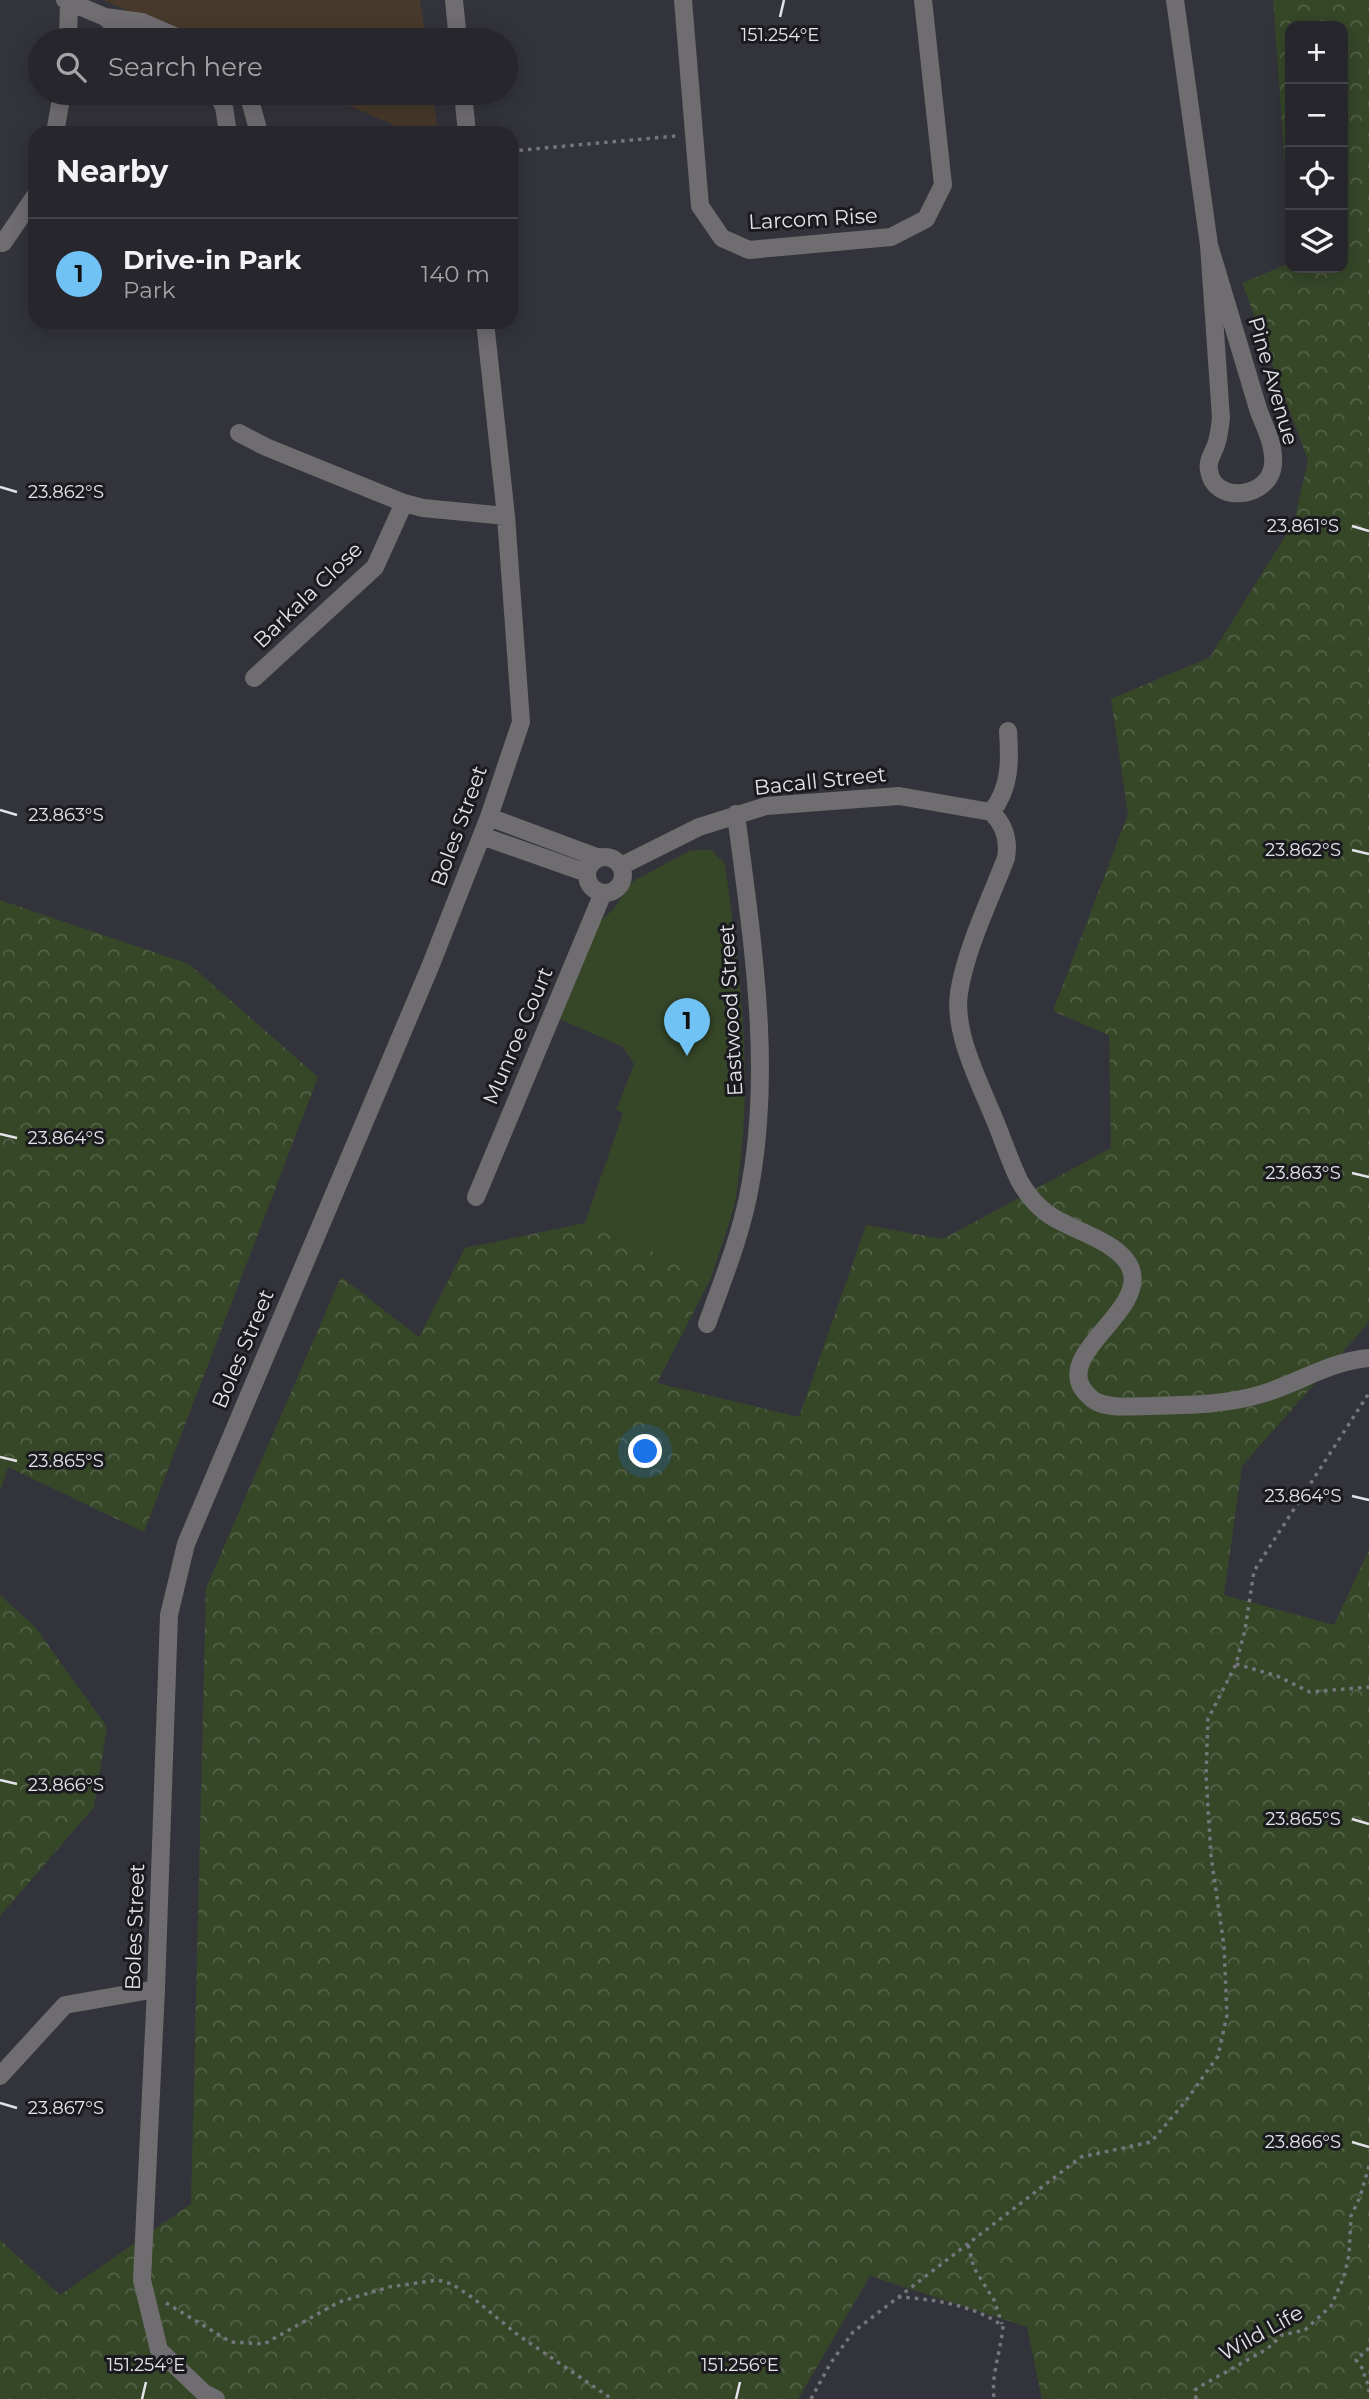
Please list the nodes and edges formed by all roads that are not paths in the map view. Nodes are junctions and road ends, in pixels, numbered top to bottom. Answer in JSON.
{"nodes":[{"id":1,"x":454,"y":0,"type":"edge"},
{"id":2,"x":683,"y":0,"type":"edge"},
{"id":3,"x":923,"y":0,"type":"edge"},
{"id":4,"x":1175,"y":0,"type":"edge"},
{"id":5,"x":67,"y":1,"type":"edge"},
{"id":6,"x":105,"y":17,"type":"junction"},
{"id":7,"x":68,"y":28,"type":"edge"},
{"id":8,"x":117,"y":28,"type":"edge"},
{"id":9,"x":156,"y":28,"type":"edge"},
{"id":10,"x":457,"y":28,"type":"edge"},
{"id":11,"x":60,"y":105,"type":"edge"},
{"id":12,"x":223,"y":105,"type":"edge"},
{"id":13,"x":251,"y":105,"type":"edge"},
{"id":14,"x":464,"y":105,"type":"edge"},
{"id":15,"x":56,"y":126,"type":"edge"},
{"id":16,"x":227,"y":126,"type":"edge"},
{"id":17,"x":257,"y":126,"type":"edge"},
{"id":18,"x":466,"y":126,"type":"edge"},
{"id":19,"x":28,"y":206,"type":"edge"},
{"id":20,"x":3,"y":243,"type":"dead end"},
{"id":21,"x":1209,"y":245,"type":"junction"},
{"id":22,"x":486,"y":329,"type":"edge"},
{"id":23,"x":239,"y":433,"type":"dead end"},
{"id":24,"x":404,"y":503,"type":"junction"},
{"id":25,"x":506,"y":516,"type":"junction"},
{"id":26,"x":254,"y":678,"type":"dead end"},
{"id":27,"x":1008,"y":731,"type":"dead end"},
{"id":28,"x":991,"y":812,"type":"junction"},
{"id":29,"x":736,"y":814,"type":"junction"},
{"id":30,"x":489,"y":817,"type":"junction"},
{"id":31,"x":482,"y":836,"type":"junction"},
{"id":32,"x":599,"y":858,"type":"junction"},
{"id":33,"x":621,"y":866,"type":"junction"},
{"id":34,"x":587,"y":873,"type":"junction"},
{"id":35,"x":603,"y":893,"type":"junction"},
{"id":36,"x":476,"y":1197,"type":"dead end"},
{"id":37,"x":707,"y":1324,"type":"dead end"},
{"id":38,"x":1369,"y":1358,"type":"edge"},
{"id":39,"x":156,"y":1989,"type":"junction"},
{"id":40,"x":0,"y":2076,"type":"edge"},
{"id":41,"x":216,"y":2399,"type":"edge"}],
"edges":[{"from":1,"to":10,"type":"street"},
{"from":2,"to":3,"type":"street","name":"Larcom Rise"},
{"from":4,"to":21,"type":"street","name":"Pine Avenue"},
{"from":5,"to":6,"type":"street"},
{"from":5,"to":7,"type":"street"},
{"from":6,"to":8,"type":"street"},
{"from":6,"to":9,"type":"street"},
{"from":11,"to":15,"type":"street"},
{"from":12,"to":16,"type":"street"},
{"from":13,"to":17,"type":"street"},
{"from":14,"to":18,"type":"street"},
{"from":19,"to":20,"type":"street"},
{"from":21,"to":21,"type":"street","name":"Pine Avenue"},
{"from":22,"to":25,"type":"street","name":"Boles Street"},
{"from":23,"to":24,"type":"street"},
{"from":24,"to":25,"type":"street"},
{"from":24,"to":26,"type":"street","name":"Barkala Close"},
{"from":25,"to":30,"type":"street","name":"Boles Street"},
{"from":27,"to":28,"type":"street"},
{"from":28,"to":29,"type":"street","name":"Bacall Street"},
{"from":28,"to":38,"type":"street"},
{"from":29,"to":33,"type":"street","name":"Bacall Street"},
{"from":29,"to":37,"type":"street","name":"Eastwood Street"},
{"from":30,"to":31,"type":"street","name":"Boles Street"},
{"from":30,"to":32,"type":"street"},
{"from":31,"to":34,"type":"street"},
{"from":31,"to":39,"type":"street","name":"Boles Street"},
{"from":32,"to":33,"type":"street"},
{"from":32,"to":34,"type":"street"},
{"from":33,"to":35,"type":"street"},
{"from":34,"to":35,"type":"street"},
{"from":35,"to":36,"type":"street","name":"Munroe Court"},
{"from":39,"to":40,"type":"street"},
{"from":39,"to":41,"type":"street","name":"Boles Street"}]}
